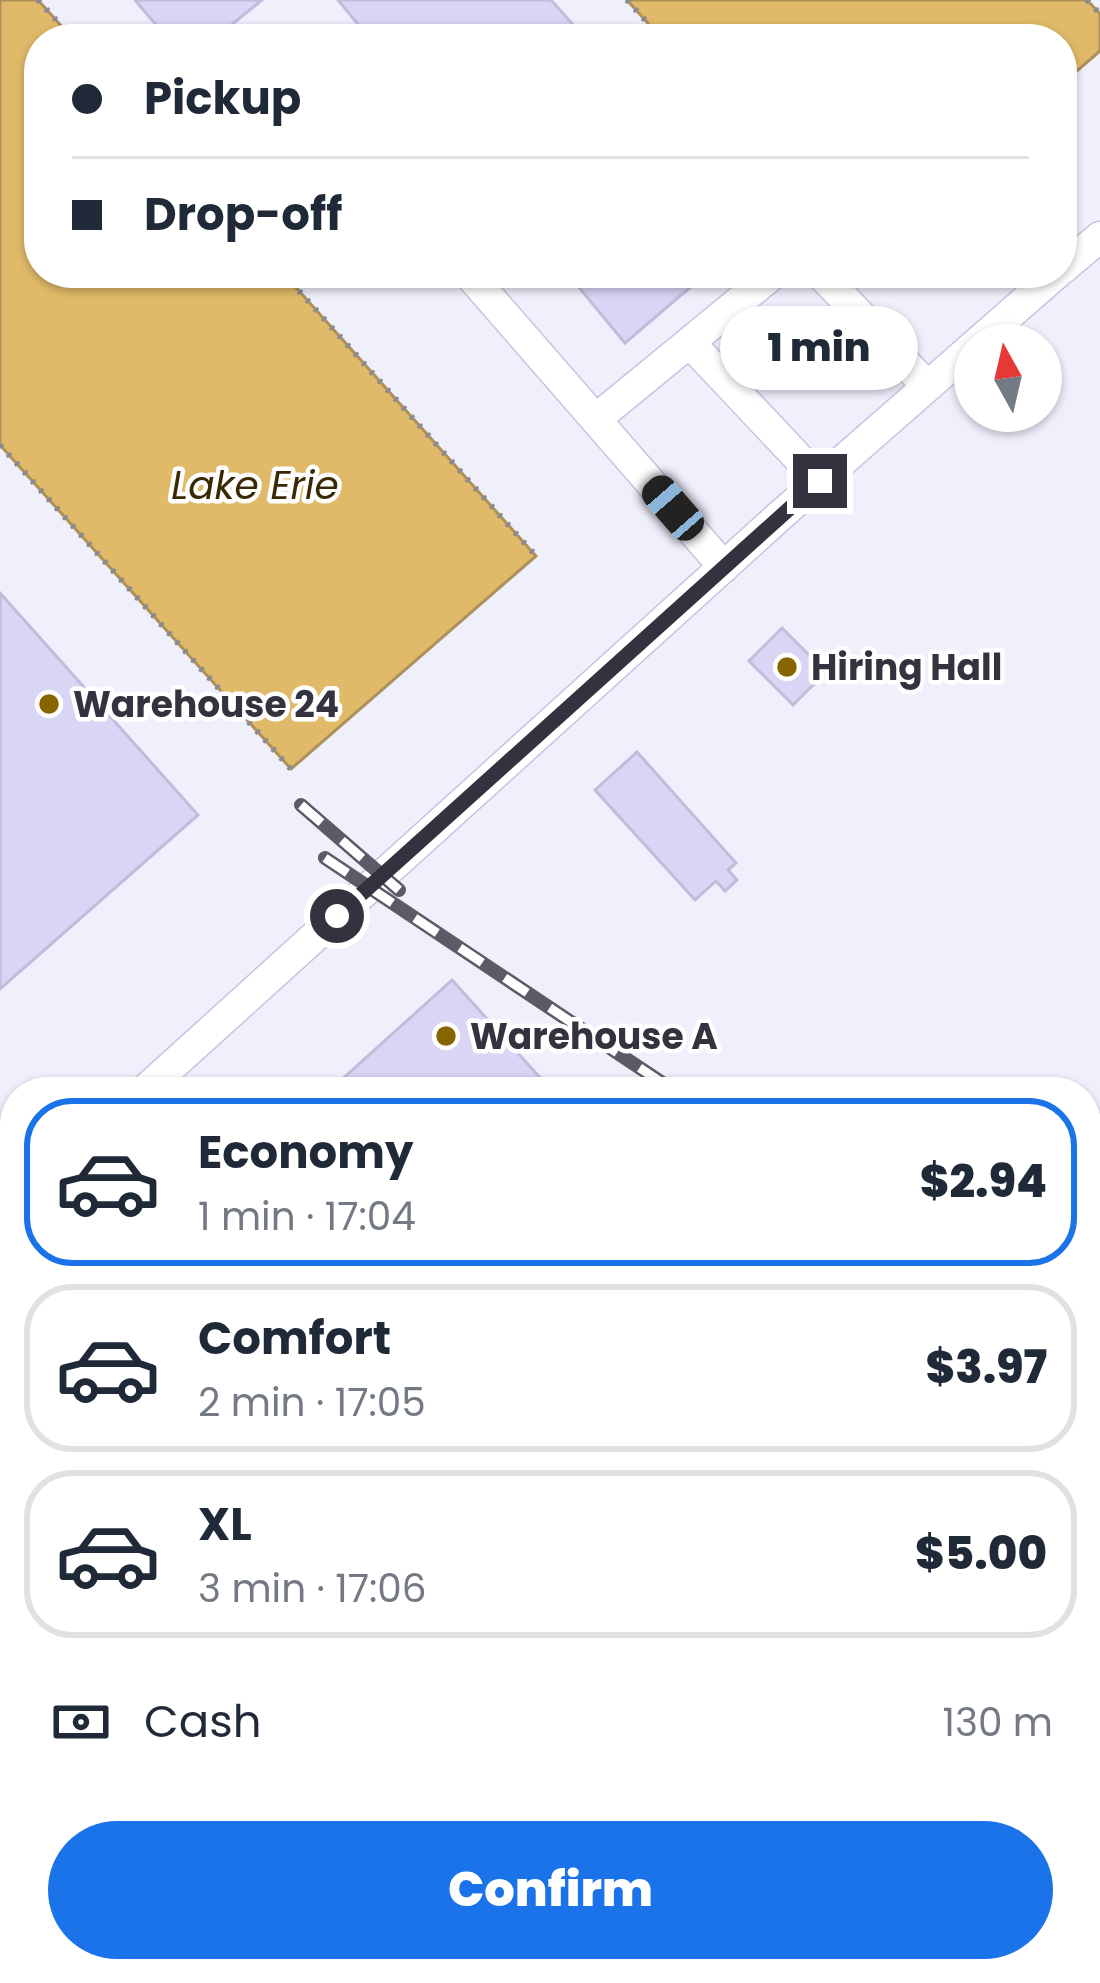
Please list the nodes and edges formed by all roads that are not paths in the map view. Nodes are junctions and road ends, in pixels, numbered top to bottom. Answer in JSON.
{"nodes":[{"id":1,"x":481,"y":288,"type":"edge"},
{"id":2,"x":756,"y":288,"type":"edge"},
{"id":3,"x":834,"y":288,"type":"edge"},
{"id":4,"x":1039,"y":288,"type":"edge"},
{"id":5,"x":691,"y":344,"type":"junction"},
{"id":6,"x":927,"y":386,"type":"junction"},
{"id":7,"x":596,"y":419,"type":"junction"},
{"id":8,"x":820,"y":481,"type":"junction"},
{"id":9,"x":724,"y":567,"type":"junction"},
{"id":10,"x":160,"y":1077,"type":"edge"}],
"edges":[{"from":1,"to":7,"type":"lane"},
{"from":2,"to":5,"type":"lane"},
{"from":3,"to":6,"type":"lane"},
{"from":4,"to":6,"type":"lane"},
{"from":5,"to":7,"type":"lane"},
{"from":5,"to":8,"type":"lane"},
{"from":6,"to":8,"type":"lane"},
{"from":7,"to":9,"type":"lane"},
{"from":8,"to":9,"type":"lane"},
{"from":9,"to":10,"type":"lane"}]}
